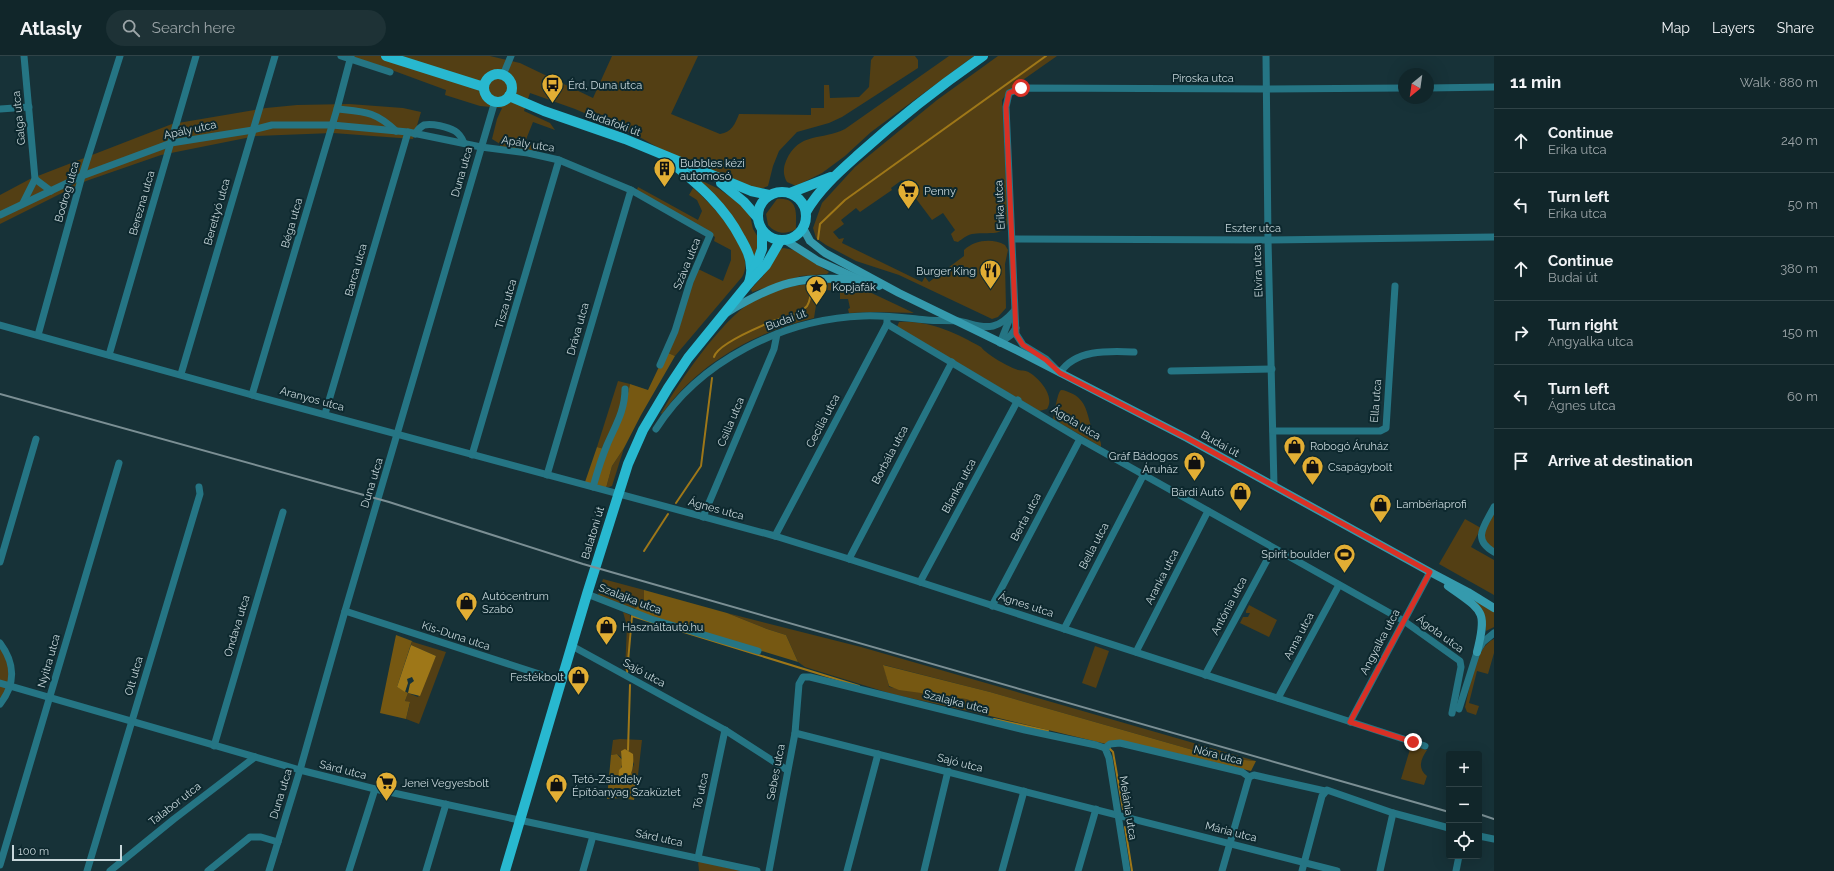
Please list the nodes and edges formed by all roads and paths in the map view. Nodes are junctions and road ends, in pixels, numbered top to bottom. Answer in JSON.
{"nodes":[{"id":1,"x":24,"y":56,"type":"edge"},
{"id":2,"x":120,"y":56,"type":"edge"},
{"id":3,"x":196,"y":56,"type":"edge"},
{"id":4,"x":275,"y":56,"type":"edge"},
{"id":5,"x":341,"y":56,"type":"edge"},
{"id":6,"x":386,"y":56,"type":"edge"},
{"id":7,"x":511,"y":56,"type":"edge"},
{"id":8,"x":983,"y":56,"type":"edge"},
{"id":9,"x":1266,"y":56,"type":"edge"},
{"id":10,"x":351,"y":58,"type":"edge"},
{"id":11,"x":390,"y":72,"type":"dead end"},
{"id":12,"x":503,"y":75,"type":"junction"},
{"id":13,"x":484,"y":86,"type":"junction"},
{"id":14,"x":1494,"y":87,"type":"edge"},
{"id":15,"x":1398,"y":88,"type":"edge"},
{"id":16,"x":1434,"y":88,"type":"edge"},
{"id":17,"x":1267,"y":90,"type":"junction"},
{"id":18,"x":509,"y":96,"type":"junction"},
{"id":19,"x":1007,"y":98,"type":"joint"},
{"id":20,"x":495,"y":101,"type":"junction"},
{"id":21,"x":29,"y":107,"type":"junction"},
{"id":22,"x":0,"y":109,"type":"edge"},
{"id":23,"x":337,"y":109,"type":"junction"},
{"id":24,"x":332,"y":125,"type":"junction"},
{"id":25,"x":253,"y":130,"type":"junction"},
{"id":26,"x":396,"y":131,"type":"junction"},
{"id":27,"x":411,"y":133,"type":"junction"},
{"id":28,"x":172,"y":143,"type":"junction"},
{"id":29,"x":464,"y":143,"type":"junction"},
{"id":30,"x":481,"y":147,"type":"junction"},
{"id":31,"x":662,"y":155,"type":"junction"},
{"id":32,"x":559,"y":160,"type":"junction"},
{"id":33,"x":707,"y":174,"type":"junction"},
{"id":34,"x":82,"y":176,"type":"junction"},
{"id":35,"x":835,"y":176,"type":"junction"},
{"id":36,"x":35,"y":179,"type":"junction"},
{"id":37,"x":631,"y":190,"type":"junction"},
{"id":38,"x":51,"y":191,"type":"junction"},
{"id":39,"x":790,"y":193,"type":"junction"},
{"id":40,"x":769,"y":195,"type":"junction"},
{"id":41,"x":23,"y":203,"type":"junction"},
{"id":42,"x":806,"y":212,"type":"junction"},
{"id":43,"x":0,"y":215,"type":"edge"},
{"id":44,"x":757,"y":217,"type":"junction"},
{"id":45,"x":803,"y":228,"type":"junction"},
{"id":46,"x":762,"y":230,"type":"junction"},
{"id":47,"x":1494,"y":237,"type":"edge"},
{"id":48,"x":1013,"y":239,"type":"junction"},
{"id":49,"x":783,"y":240,"type":"junction"},
{"id":50,"x":1268,"y":240,"type":"junction"},
{"id":51,"x":860,"y":280,"type":"junction"},
{"id":52,"x":749,"y":283,"type":"junction"},
{"id":53,"x":1395,"y":286,"type":"dead end"},
{"id":54,"x":899,"y":293,"type":"junction"},
{"id":55,"x":1014,"y":311,"type":"junction"},
{"id":56,"x":722,"y":316,"type":"junction"},
{"id":57,"x":886,"y":320,"type":"junction"},
{"id":58,"x":958,"y":321,"type":"junction"},
{"id":59,"x":0,"y":324,"type":"edge"},
{"id":60,"x":1016,"y":328,"type":"junction"},
{"id":61,"x":777,"y":334,"type":"junction"},
{"id":62,"x":38,"y":335,"type":"junction"},
{"id":63,"x":1000,"y":342,"type":"junction"},
{"id":64,"x":1134,"y":352,"type":"dead end"},
{"id":65,"x":109,"y":355,"type":"junction"},
{"id":66,"x":952,"y":362,"type":"junction"},
{"id":67,"x":660,"y":364,"type":"dead end"},
{"id":68,"x":1272,"y":369,"type":"junction"},
{"id":69,"x":1171,"y":371,"type":"dead end"},
{"id":70,"x":1060,"y":373,"type":"junction"},
{"id":71,"x":181,"y":374,"type":"junction"},
{"id":72,"x":625,"y":389,"type":"dead end"},
{"id":73,"x":252,"y":395,"type":"junction"},
{"id":74,"x":1018,"y":400,"type":"junction"},
{"id":75,"x":325,"y":414,"type":"junction"},
{"id":76,"x":656,"y":429,"type":"dead end"},
{"id":77,"x":1273,"y":431,"type":"junction"},
{"id":78,"x":398,"y":434,"type":"junction"},
{"id":79,"x":36,"y":439,"type":"dead end"},
{"id":80,"x":1080,"y":439,"type":"junction"},
{"id":81,"x":472,"y":455,"type":"junction"},
{"id":82,"x":119,"y":463,"type":"dead end"},
{"id":83,"x":1144,"y":474,"type":"junction"},
{"id":84,"x":547,"y":475,"type":"junction"},
{"id":85,"x":1274,"y":486,"type":"junction"},
{"id":86,"x":199,"y":487,"type":"dead end"},
{"id":87,"x":593,"y":487,"type":"junction"},
{"id":88,"x":618,"y":494,"type":"junction"},
{"id":89,"x":1494,"y":507,"type":"edge"},
{"id":90,"x":1208,"y":511,"type":"junction"},
{"id":91,"x":283,"y":512,"type":"dead end"},
{"id":92,"x":703,"y":517,"type":"junction"},
{"id":93,"x":775,"y":536,"type":"junction"},
{"id":94,"x":1273,"y":549,"type":"junction"},
{"id":95,"x":1494,"y":552,"type":"edge"},
{"id":96,"x":848,"y":559,"type":"junction"},
{"id":97,"x":0,"y":562,"type":"edge"},
{"id":98,"x":1430,"y":572,"type":"junction"},
{"id":99,"x":920,"y":582,"type":"junction"},
{"id":100,"x":1339,"y":585,"type":"junction"},
{"id":101,"x":1468,"y":592,"type":"junction"},
{"id":102,"x":587,"y":594,"type":"junction"},
{"id":103,"x":1494,"y":602,"type":"edge"},
{"id":104,"x":992,"y":606,"type":"junction"},
{"id":105,"x":1494,"y":608,"type":"edge"},
{"id":106,"x":344,"y":611,"type":"junction"},
{"id":107,"x":1404,"y":621,"type":"junction"},
{"id":108,"x":1064,"y":629,"type":"junction"},
{"id":109,"x":1492,"y":636,"type":"edge"},
{"id":110,"x":0,"y":643,"type":"edge"},
{"id":111,"x":572,"y":646,"type":"junction"},
{"id":112,"x":758,"y":651,"type":"dead end"},
{"id":113,"x":1136,"y":652,"type":"junction"},
{"id":114,"x":1477,"y":652,"type":"junction"},
{"id":115,"x":1205,"y":675,"type":"junction"},
{"id":116,"x":803,"y":677,"type":"joint"},
{"id":117,"x":561,"y":681,"type":"junction"},
{"id":118,"x":0,"y":683,"type":"edge"},
{"id":119,"x":10,"y":686,"type":"junction"},
{"id":120,"x":50,"y":697,"type":"junction"},
{"id":121,"x":1278,"y":698,"type":"junction"},
{"id":122,"x":0,"y":704,"type":"edge"},
{"id":123,"x":132,"y":722,"type":"junction"},
{"id":124,"x":1350,"y":722,"type":"junction"},
{"id":125,"x":725,"y":730,"type":"junction"},
{"id":126,"x":795,"y":733,"type":"junction"},
{"id":127,"x":214,"y":746,"type":"junction"},
{"id":128,"x":1425,"y":746,"type":"dead end"},
{"id":129,"x":1107,"y":747,"type":"junction"},
{"id":130,"x":878,"y":754,"type":"junction"},
{"id":131,"x":255,"y":757,"type":"junction"},
{"id":132,"x":300,"y":770,"type":"junction"},
{"id":133,"x":787,"y":770,"type":"junction"},
{"id":134,"x":948,"y":771,"type":"junction"},
{"id":135,"x":1249,"y":778,"type":"junction"},
{"id":136,"x":375,"y":789,"type":"junction"},
{"id":137,"x":1024,"y":791,"type":"junction"},
{"id":138,"x":1326,"y":791,"type":"junction"},
{"id":139,"x":446,"y":804,"type":"junction"},
{"id":140,"x":1096,"y":809,"type":"junction"},
{"id":141,"x":1393,"y":813,"type":"junction"},
{"id":142,"x":1119,"y":815,"type":"junction"},
{"id":143,"x":520,"y":820,"type":"junction"},
{"id":144,"x":1446,"y":827,"type":"edge"},
{"id":145,"x":593,"y":836,"type":"junction"},
{"id":146,"x":1482,"y":837,"type":"edge"},
{"id":147,"x":1494,"y":839,"type":"edge"},
{"id":148,"x":278,"y":842,"type":"junction"},
{"id":149,"x":1230,"y":843,"type":"junction"},
{"id":150,"x":698,"y":858,"type":"junction"},
{"id":151,"x":1458,"y":859,"type":"edge"},
{"id":152,"x":1304,"y":862,"type":"junction"},
{"id":153,"x":0,"y":865,"type":"edge"},
{"id":154,"x":87,"y":871,"type":"edge"},
{"id":155,"x":110,"y":871,"type":"edge"},
{"id":156,"x":208,"y":871,"type":"edge"},
{"id":157,"x":269,"y":871,"type":"edge"},
{"id":158,"x":349,"y":871,"type":"edge"},
{"id":159,"x":426,"y":871,"type":"edge"},
{"id":160,"x":505,"y":871,"type":"edge"},
{"id":161,"x":583,"y":871,"type":"edge"},
{"id":162,"x":757,"y":871,"type":"edge"},
{"id":163,"x":769,"y":871,"type":"edge"},
{"id":164,"x":847,"y":871,"type":"edge"},
{"id":165,"x":924,"y":871,"type":"edge"},
{"id":166,"x":1002,"y":871,"type":"edge"},
{"id":167,"x":1078,"y":871,"type":"edge"},
{"id":168,"x":1128,"y":871,"type":"edge"},
{"id":169,"x":1222,"y":871,"type":"edge"},
{"id":170,"x":1302,"y":871,"type":"edge"},
{"id":171,"x":1337,"y":871,"type":"edge"},
{"id":172,"x":1380,"y":871,"type":"edge"},
{"id":173,"x":1456,"y":871,"type":"edge"}],
"edges":[{"from":1,"to":21,"type":"street","name":"Galga utca"},
{"from":2,"to":34,"type":"street","name":"Bodrog utca"},
{"from":3,"to":28,"type":"street","name":"Berezna utca"},
{"from":4,"to":25,"type":"street","name":"Berettyó utca"},
{"from":5,"to":10,"type":"street"},
{"from":6,"to":13,"type":"main road"},
{"from":7,"to":12,"type":"street"},
{"from":8,"to":35,"type":"main road"},
{"from":9,"to":17,"type":"street","name":"Elvira utca"},
{"from":10,"to":11,"type":"street"},
{"from":10,"to":23,"type":"street","name":"Béga utca"},
{"from":12,"to":13,"type":"main road"},
{"from":12,"to":18,"type":"main road"},
{"from":13,"to":20,"type":"main road"},
{"from":14,"to":16,"type":"street"},
{"from":15,"to":17,"type":"street","name":"Piroska utca"},
{"from":17,"to":19,"type":"street","name":"Piroska utca"},
{"from":17,"to":50,"type":"street","name":"Elvira utca"},
{"from":18,"to":20,"type":"main road"},
{"from":18,"to":31,"type":"main road","name":"Budafoki út"},
{"from":19,"to":48,"type":"street","name":"Erika utca"},
{"from":20,"to":30,"type":"street","name":"Duna utca"},
{"from":21,"to":22,"type":"street"},
{"from":21,"to":36,"type":"street","name":"Galga utca"},
{"from":23,"to":24,"type":"street","name":"Béga utca"},
{"from":23,"to":26,"type":"street"},
{"from":24,"to":25,"type":"street","name":"Apály utca"},
{"from":24,"to":26,"type":"street","name":"Apály utca"},
{"from":24,"to":73,"type":"street","name":"Béga utca"},
{"from":25,"to":28,"type":"street","name":"Apály utca"},
{"from":25,"to":71,"type":"street","name":"Berettyó utca"},
{"from":26,"to":27,"type":"street","name":"Apály utca"},
{"from":27,"to":29,"type":"street","name":"Apály utca"},
{"from":27,"to":29,"type":"street"},
{"from":27,"to":75,"type":"street","name":"Barca utca"},
{"from":28,"to":34,"type":"street","name":"Apály utca"},
{"from":28,"to":65,"type":"street","name":"Berezna utca"},
{"from":29,"to":30,"type":"street","name":"Apály utca"},
{"from":30,"to":32,"type":"street","name":"Apály utca"},
{"from":30,"to":78,"type":"street","name":"Duna utca"},
{"from":31,"to":33,"type":"main road","name":"Budafoki út"},
{"from":31,"to":52,"type":"main road"},
{"from":32,"to":37,"type":"street","name":"Apály utca"},
{"from":32,"to":81,"type":"street","name":"Tisza utca"},
{"from":33,"to":40,"type":"main road","name":"Budafoki út"},
{"from":33,"to":44,"type":"main road","name":"Budafoki út"},
{"from":34,"to":38,"type":"street","name":"Apály utca"},
{"from":34,"to":62,"type":"street","name":"Bodrog utca"},
{"from":35,"to":39,"type":"main road"},
{"from":35,"to":42,"type":"main road"},
{"from":36,"to":38,"type":"street"},
{"from":36,"to":41,"type":"street"},
{"from":37,"to":67,"type":"street","name":"Száva utca"},
{"from":37,"to":84,"type":"street","name":"Dráva utca"},
{"from":38,"to":41,"type":"street","name":"Apály utca"},
{"from":39,"to":40,"type":"main road"},
{"from":39,"to":42,"type":"main road"},
{"from":40,"to":44,"type":"main road"},
{"from":41,"to":43,"type":"street","name":"Apály utca"},
{"from":42,"to":45,"type":"main road"},
{"from":44,"to":46,"type":"main road"},
{"from":45,"to":49,"type":"main road"},
{"from":45,"to":54,"type":"main road","name":"Budai út"},
{"from":46,"to":49,"type":"main road"},
{"from":46,"to":52,"type":"main road"},
{"from":47,"to":50,"type":"street","name":"Eszter utca"},
{"from":48,"to":50,"type":"street","name":"Eszter utca"},
{"from":48,"to":55,"type":"street","name":"Erika utca"},
{"from":49,"to":51,"type":"main road","name":"Budai út"},
{"from":49,"to":52,"type":"main road","name":"Balatoni út"},
{"from":50,"to":68,"type":"street","name":"Elvira utca"},
{"from":51,"to":54,"type":"main road","name":"Budai út"},
{"from":51,"to":56,"type":"main road"},
{"from":52,"to":56,"type":"main road","name":"Balatoni út"},
{"from":53,"to":77,"type":"street","name":"Ella utca"},
{"from":54,"to":58,"type":"main road","name":"Budai út"},
{"from":55,"to":58,"type":"street"},
{"from":55,"to":60,"type":"street","name":"Erika utca"},
{"from":55,"to":63,"type":"street","name":"Erika utca"},
{"from":56,"to":88,"type":"main road","name":"Balatoni út"},
{"from":57,"to":58,"type":"street","name":"Budai út"},
{"from":57,"to":61,"type":"street","name":"Budai út"},
{"from":57,"to":66,"type":"street","name":"Ágota utca"},
{"from":57,"to":93,"type":"street","name":"Cecília utca"},
{"from":58,"to":63,"type":"main road","name":"Budai út"},
{"from":59,"to":62,"type":"street","name":"Aranyos utca"},
{"from":60,"to":63,"type":"street"},
{"from":60,"to":70,"type":"street","name":"Erika utca"},
{"from":61,"to":76,"type":"street","name":"Budai út"},
{"from":61,"to":92,"type":"street","name":"Csilla utca"},
{"from":62,"to":65,"type":"street","name":"Aranyos utca"},
{"from":63,"to":70,"type":"main road","name":"Budai út"},
{"from":64,"to":70,"type":"street"},
{"from":65,"to":71,"type":"street","name":"Aranyos utca"},
{"from":66,"to":74,"type":"street","name":"Ágota utca"},
{"from":66,"to":96,"type":"street","name":"Borbála utca"},
{"from":68,"to":69,"type":"street"},
{"from":68,"to":77,"type":"street","name":"Elvira utca"},
{"from":70,"to":85,"type":"main road","name":"Budai út"},
{"from":71,"to":73,"type":"street","name":"Aranyos utca"},
{"from":72,"to":87,"type":"street"},
{"from":73,"to":75,"type":"street","name":"Aranyos utca"},
{"from":74,"to":80,"type":"street","name":"Ágota utca"},
{"from":74,"to":99,"type":"street","name":"Blanka utca"},
{"from":75,"to":78,"type":"street","name":"Aranyos utca"},
{"from":77,"to":85,"type":"street","name":"Elvira utca"},
{"from":78,"to":81,"type":"street","name":"Aranyos utca"},
{"from":78,"to":106,"type":"street","name":"Duna utca"},
{"from":79,"to":97,"type":"street"},
{"from":80,"to":83,"type":"street","name":"Ágota utca"},
{"from":80,"to":104,"type":"street","name":"Berta utca"},
{"from":81,"to":84,"type":"street","name":"Aranyos utca"},
{"from":82,"to":120,"type":"street","name":"Nyitra utca"},
{"from":83,"to":90,"type":"street","name":"Ágota utca"},
{"from":83,"to":108,"type":"street","name":"Bella utca"},
{"from":84,"to":87,"type":"street","name":"Aranyos utca"},
{"from":85,"to":98,"type":"main road","name":"Budai út"},
{"from":86,"to":123,"type":"street","name":"Olt utca"},
{"from":87,"to":88,"type":"street","name":"Aranyos utca"},
{"from":88,"to":92,"type":"street","name":"Ágnes utca"},
{"from":88,"to":102,"type":"main road","name":"Balatoni út"},
{"from":89,"to":95,"type":"street"},
{"from":90,"to":94,"type":"street","name":"Ágota utca"},
{"from":90,"to":113,"type":"street","name":"Aranka utca"},
{"from":91,"to":127,"type":"street","name":"Ondava utca"},
{"from":92,"to":93,"type":"street","name":"Ágnes utca"},
{"from":93,"to":96,"type":"street","name":"Ágnes utca"},
{"from":94,"to":100,"type":"street","name":"Ágota utca"},
{"from":94,"to":115,"type":"street","name":"Antónia utca"},
{"from":96,"to":99,"type":"street","name":"Ágnes utca"},
{"from":98,"to":101,"type":"main road","name":"Budai út"},
{"from":98,"to":107,"type":"street","name":"Angyalka utca"},
{"from":98,"to":114,"type":"main road"},
{"from":99,"to":104,"type":"street","name":"Ágnes utca"},
{"from":100,"to":107,"type":"street","name":"Ágota utca"},
{"from":100,"to":121,"type":"street","name":"Anna utca"},
{"from":101,"to":103,"type":"main road","name":"Budai út"},
{"from":101,"to":105,"type":"main road","name":"Budai út"},
{"from":102,"to":111,"type":"main road","name":"Balatoni út"},
{"from":102,"to":112,"type":"street","name":"Szalajka utca"},
{"from":104,"to":108,"type":"street","name":"Ágnes utca"},
{"from":106,"to":117,"type":"street","name":"Kis-Duna utca"},
{"from":106,"to":132,"type":"street","name":"Duna utca"},
{"from":107,"to":114,"type":"street","name":"Ágota utca"},
{"from":107,"to":124,"type":"street","name":"Angyalka utca"},
{"from":108,"to":113,"type":"street","name":"Ágnes utca"},
{"from":109,"to":114,"type":"street"},
{"from":110,"to":119,"type":"street"},
{"from":111,"to":117,"type":"main road","name":"Balatoni út"},
{"from":111,"to":125,"type":"street","name":"Sajó utca"},
{"from":113,"to":115,"type":"street","name":"Ágnes utca"},
{"from":115,"to":121,"type":"street","name":"Ágnes utca"},
{"from":116,"to":126,"type":"street","name":"Sebes utca"},
{"from":116,"to":129,"type":"street","name":"Szalajka utca"},
{"from":117,"to":143,"type":"main road","name":"Balatoni út"},
{"from":118,"to":119,"type":"street","name":"Sárd utca"},
{"from":119,"to":120,"type":"street","name":"Sárd utca"},
{"from":119,"to":122,"type":"street"},
{"from":120,"to":123,"type":"street","name":"Sárd utca"},
{"from":120,"to":153,"type":"street","name":"Nyitra utca"},
{"from":121,"to":124,"type":"street","name":"Ágnes utca"},
{"from":123,"to":127,"type":"street","name":"Sárd utca"},
{"from":123,"to":154,"type":"street","name":"Olt utca"},
{"from":124,"to":128,"type":"street","name":"Ágnes utca"},
{"from":125,"to":133,"type":"street","name":"Sajó utca"},
{"from":125,"to":150,"type":"street","name":"Tó utca"},
{"from":126,"to":130,"type":"street","name":"Sajó utca"},
{"from":126,"to":133,"type":"street","name":"Sebes utca"},
{"from":127,"to":131,"type":"street","name":"Sárd utca"},
{"from":129,"to":135,"type":"street","name":"Nóra utca"},
{"from":129,"to":142,"type":"street","name":"Melánia utca"},
{"from":130,"to":134,"type":"street","name":"Sajó utca"},
{"from":130,"to":164,"type":"street"},
{"from":131,"to":132,"type":"street","name":"Sárd utca"},
{"from":131,"to":155,"type":"street","name":"Talabor utca"},
{"from":132,"to":136,"type":"street","name":"Sárd utca"},
{"from":132,"to":148,"type":"street","name":"Duna utca"},
{"from":133,"to":163,"type":"street","name":"Sebes utca"},
{"from":134,"to":137,"type":"street","name":"Sajó utca"},
{"from":134,"to":165,"type":"street"},
{"from":135,"to":138,"type":"street","name":"Nóra utca"},
{"from":135,"to":149,"type":"street"},
{"from":136,"to":139,"type":"street","name":"Sárd utca"},
{"from":136,"to":158,"type":"street"},
{"from":137,"to":140,"type":"street","name":"Sajó utca"},
{"from":137,"to":166,"type":"street"},
{"from":138,"to":141,"type":"street","name":"Nóra utca"},
{"from":138,"to":152,"type":"street"},
{"from":139,"to":143,"type":"street","name":"Sárd utca"},
{"from":139,"to":159,"type":"street"},
{"from":140,"to":142,"type":"street","name":"Sajó utca"},
{"from":140,"to":167,"type":"street"},
{"from":141,"to":144,"type":"street","name":"Nóra utca"},
{"from":141,"to":172,"type":"street"},
{"from":142,"to":149,"type":"street","name":"Mária utca"},
{"from":142,"to":168,"type":"street","name":"Melánia utca"},
{"from":143,"to":145,"type":"street","name":"Sárd utca"},
{"from":143,"to":160,"type":"main road","name":"Balatoni út"},
{"from":145,"to":150,"type":"street","name":"Sárd utca"},
{"from":145,"to":161,"type":"street"},
{"from":146,"to":147,"type":"street"},
{"from":148,"to":156,"type":"street"},
{"from":148,"to":157,"type":"street","name":"Duna utca"},
{"from":149,"to":152,"type":"street","name":"Mária utca"},
{"from":149,"to":169,"type":"street"},
{"from":150,"to":162,"type":"street","name":"Sárd utca"},
{"from":151,"to":173,"type":"street"},
{"from":152,"to":170,"type":"street"},
{"from":152,"to":171,"type":"street","name":"Mária utca"}]}
